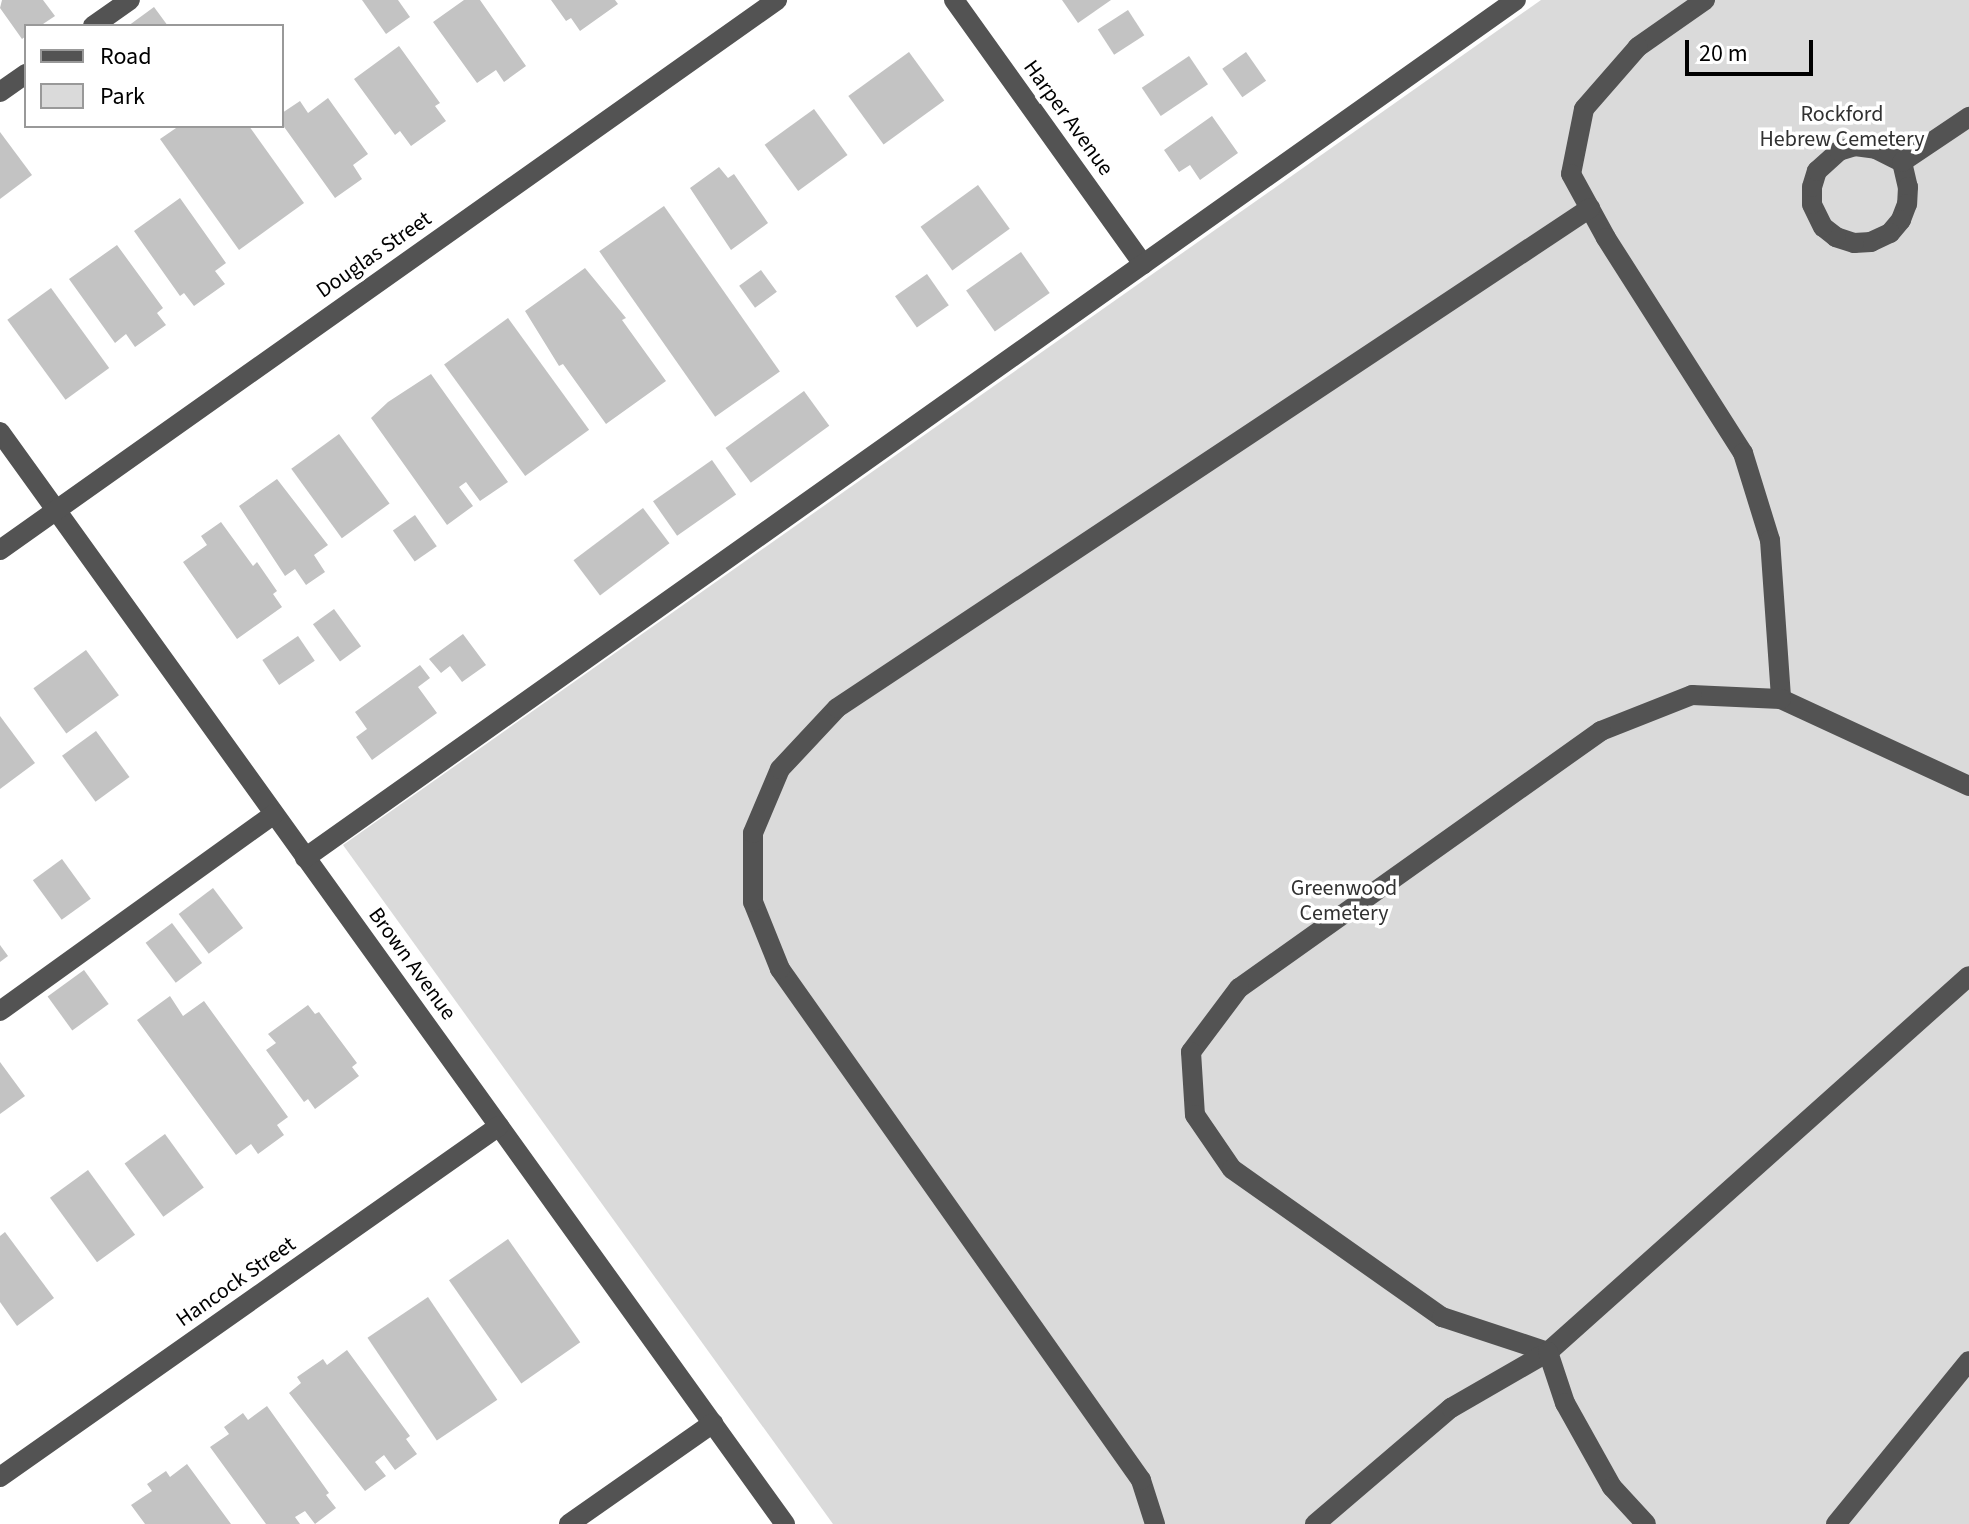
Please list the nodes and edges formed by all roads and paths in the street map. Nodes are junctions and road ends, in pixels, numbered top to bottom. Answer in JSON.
{"nodes":[{"id":1,"x":130,"y":0,"type":"edge"},
{"id":2,"x":777,"y":0,"type":"edge"},
{"id":3,"x":954,"y":0,"type":"edge"},
{"id":4,"x":1516,"y":0,"type":"edge"},
{"id":5,"x":1705,"y":0,"type":"edge"},
{"id":6,"x":96,"y":24,"type":"edge"},
{"id":7,"x":24,"y":75,"type":"edge"},
{"id":8,"x":0,"y":92,"type":"edge"},
{"id":9,"x":1969,"y":117,"type":"edge"},
{"id":10,"x":1902,"y":162,"type":"junction"},
{"id":11,"x":1590,"y":208,"type":"junction"},
{"id":12,"x":1143,"y":264,"type":"junction"},
{"id":13,"x":0,"y":432,"type":"edge"},
{"id":14,"x":54,"y":511,"type":"junction"},
{"id":15,"x":0,"y":550,"type":"edge"},
{"id":16,"x":1781,"y":699,"type":"junction"},
{"id":17,"x":1969,"y":786,"type":"edge"},
{"id":18,"x":274,"y":814,"type":"junction"},
{"id":19,"x":305,"y":858,"type":"junction"},
{"id":20,"x":1969,"y":976,"type":"edge"},
{"id":21,"x":0,"y":1011,"type":"edge"},
{"id":22,"x":499,"y":1126,"type":"junction"},
{"id":23,"x":1548,"y":1352,"type":"junction"},
{"id":24,"x":1969,"y":1361,"type":"edge"},
{"id":25,"x":713,"y":1423,"type":"junction"},
{"id":26,"x":0,"y":1477,"type":"edge"},
{"id":27,"x":569,"y":1524,"type":"edge"},
{"id":28,"x":785,"y":1524,"type":"edge"},
{"id":29,"x":1155,"y":1524,"type":"edge"},
{"id":30,"x":1315,"y":1524,"type":"edge"},
{"id":31,"x":1646,"y":1524,"type":"edge"},
{"id":32,"x":1836,"y":1524,"type":"edge"}],
"edges":[{"from":1,"to":6,"type":"street"},
{"from":2,"to":14,"type":"street","name":"Douglas Street"},
{"from":3,"to":12,"type":"street","name":"Harper Avenue"},
{"from":4,"to":12,"type":"street"},
{"from":5,"to":11,"type":"street"},
{"from":7,"to":8,"type":"street"},
{"from":9,"to":10,"type":"street"},
{"from":10,"to":10,"type":"street"},
{"from":11,"to":16,"type":"street"},
{"from":11,"to":29,"type":"street"},
{"from":12,"to":19,"type":"street"},
{"from":13,"to":14,"type":"street","name":"Brown Avenue"},
{"from":14,"to":15,"type":"street","name":"Douglas Street"},
{"from":14,"to":18,"type":"street","name":"Brown Avenue"},
{"from":16,"to":17,"type":"street"},
{"from":16,"to":23,"type":"street"},
{"from":18,"to":19,"type":"street","name":"Brown Avenue"},
{"from":18,"to":21,"type":"street"},
{"from":19,"to":22,"type":"street","name":"Brown Avenue"},
{"from":20,"to":23,"type":"street"},
{"from":22,"to":25,"type":"street","name":"Brown Avenue"},
{"from":22,"to":26,"type":"street","name":"Hancock Street"},
{"from":23,"to":30,"type":"street"},
{"from":23,"to":31,"type":"street"},
{"from":24,"to":32,"type":"street"},
{"from":25,"to":27,"type":"street"},
{"from":25,"to":28,"type":"street","name":"Brown Avenue"}]}
